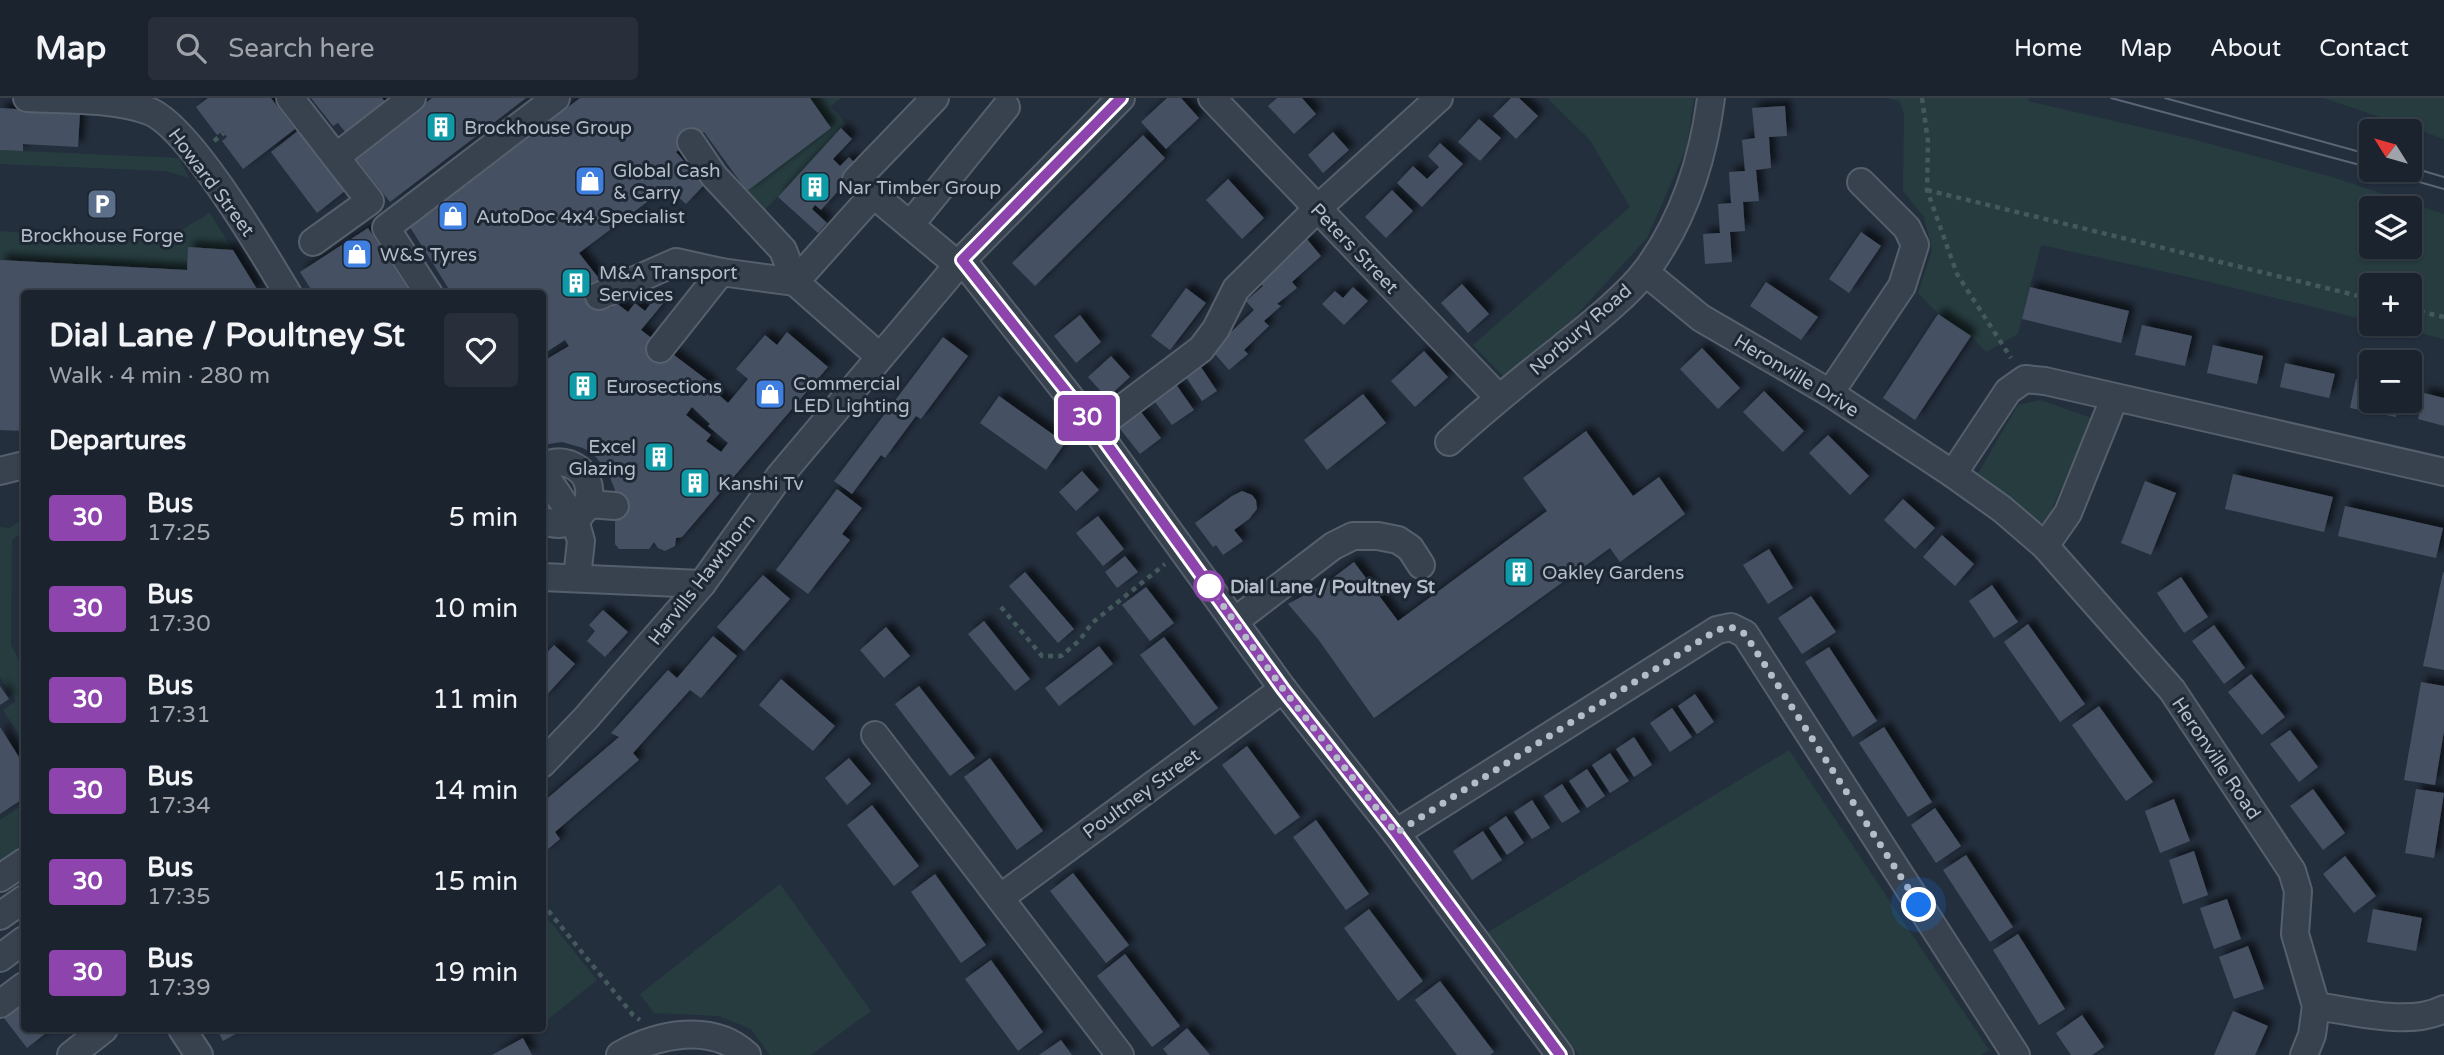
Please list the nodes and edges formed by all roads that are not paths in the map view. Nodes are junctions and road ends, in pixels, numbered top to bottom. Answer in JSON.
{"nodes":[{"id":1,"x":27,"y":98,"type":"edge"},
{"id":2,"x":290,"y":98,"type":"edge"},
{"id":3,"x":412,"y":98,"type":"edge"},
{"id":4,"x":556,"y":98,"type":"edge"},
{"id":5,"x":935,"y":98,"type":"edge"},
{"id":6,"x":1121,"y":98,"type":"edge"},
{"id":7,"x":1212,"y":98,"type":"edge"},
{"id":8,"x":1439,"y":98,"type":"edge"},
{"id":9,"x":1711,"y":98,"type":"edge"},
{"id":10,"x":86,"y":100,"type":"edge"},
{"id":11,"x":1006,"y":107,"type":"dead end"},
{"id":12,"x":169,"y":109,"type":"edge"},
{"id":13,"x":691,"y":142,"type":"dead end"},
{"id":14,"x":336,"y":157,"type":"junction"},
{"id":15,"x":1861,"y":182,"type":"dead end"},
{"id":16,"x":873,"y":195,"type":"junction"},
{"id":17,"x":1318,"y":208,"type":"junction"},
{"id":18,"x":910,"y":225,"type":"junction"},
{"id":19,"x":313,"y":242,"type":"dead end"},
{"id":20,"x":960,"y":262,"type":"junction"},
{"id":21,"x":721,"y":272,"type":"junction"},
{"id":22,"x":1645,"y":272,"type":"junction"},
{"id":23,"x":795,"y":282,"type":"junction"},
{"id":24,"x":432,"y":288,"type":"edge"},
{"id":25,"x":295,"y":290,"type":"edge"},
{"id":26,"x":599,"y":296,"type":"dead end"},
{"id":27,"x":660,"y":349,"type":"dead end"},
{"id":28,"x":880,"y":357,"type":"junction"},
{"id":29,"x":1830,"y":393,"type":"junction"},
{"id":30,"x":1499,"y":398,"type":"junction"},
{"id":31,"x":2114,"y":399,"type":"junction"},
{"id":32,"x":1096,"y":429,"type":"junction"},
{"id":33,"x":1448,"y":442,"type":"dead end"},
{"id":34,"x":21,"y":466,"type":"edge"},
{"id":35,"x":546,"y":467,"type":"edge"},
{"id":36,"x":0,"y":471,"type":"edge"},
{"id":37,"x":2444,"y":472,"type":"edge"},
{"id":38,"x":546,"y":473,"type":"edge"},
{"id":39,"x":1953,"y":474,"type":"junction"},
{"id":40,"x":615,"y":506,"type":"dead end"},
{"id":41,"x":581,"y":512,"type":"junction"},
{"id":42,"x":546,"y":522,"type":"edge"},
{"id":43,"x":2045,"y":546,"type":"junction"},
{"id":44,"x":1421,"y":565,"type":"dead end"},
{"id":45,"x":546,"y":576,"type":"edge"},
{"id":46,"x":577,"y":578,"type":"junction"},
{"id":47,"x":702,"y":584,"type":"junction"},
{"id":48,"x":1235,"y":621,"type":"junction"},
{"id":49,"x":1283,"y":689,"type":"junction"},
{"id":50,"x":875,"y":735,"type":"dead end"},
{"id":51,"x":546,"y":760,"type":"edge"},
{"id":52,"x":1396,"y":833,"type":"junction"},
{"id":53,"x":21,"y":864,"type":"edge"},
{"id":54,"x":0,"y":878,"type":"edge"},
{"id":55,"x":1000,"y":898,"type":"junction"},
{"id":56,"x":21,"y":901,"type":"edge"},
{"id":57,"x":0,"y":916,"type":"edge"},
{"id":58,"x":21,"y":942,"type":"edge"},
{"id":59,"x":0,"y":958,"type":"edge"},
{"id":60,"x":21,"y":988,"type":"edge"},
{"id":61,"x":0,"y":1003,"type":"edge"},
{"id":62,"x":2316,"y":1006,"type":"junction"},
{"id":63,"x":2444,"y":1009,"type":"edge"},
{"id":64,"x":100,"y":1032,"type":"edge"},
{"id":65,"x":184,"y":1032,"type":"edge"},
{"id":66,"x":71,"y":1055,"type":"edge"},
{"id":67,"x":200,"y":1055,"type":"edge"},
{"id":68,"x":620,"y":1055,"type":"edge"},
{"id":69,"x":747,"y":1055,"type":"edge"},
{"id":70,"x":1120,"y":1055,"type":"edge"},
{"id":71,"x":1560,"y":1055,"type":"edge"},
{"id":72,"x":2016,"y":1055,"type":"edge"},
{"id":73,"x":2305,"y":1055,"type":"edge"}],
"edges":[{"from":1,"to":10,"type":"street","name":"Howard Street"},
{"from":2,"to":14,"type":"street"},
{"from":3,"to":14,"type":"street"},
{"from":4,"to":24,"type":"street"},
{"from":5,"to":16,"type":"street"},
{"from":6,"to":20,"type":"street","name":"Harvills Hawthorn"},
{"from":7,"to":17,"type":"street","name":"Peters Street"},
{"from":8,"to":17,"type":"street"},
{"from":9,"to":22,"type":"street","name":"Norbury Road"},
{"from":10,"to":12,"type":"street","name":"Howard Street"},
{"from":11,"to":18,"type":"street"},
{"from":12,"to":25,"type":"street","name":"Howard Street"},
{"from":13,"to":23,"type":"street"},
{"from":14,"to":19,"type":"street"},
{"from":15,"to":29,"type":"street"},
{"from":16,"to":18,"type":"street"},
{"from":16,"to":23,"type":"street"},
{"from":17,"to":30,"type":"street","name":"Peters Street"},
{"from":17,"to":32,"type":"street"},
{"from":18,"to":20,"type":"street"},
{"from":20,"to":28,"type":"street","name":"Harvills Hawthorn"},
{"from":20,"to":32,"type":"street"},
{"from":21,"to":23,"type":"street"},
{"from":21,"to":26,"type":"street"},
{"from":21,"to":27,"type":"street"},
{"from":22,"to":29,"type":"street","name":"Heronville Drive"},
{"from":22,"to":30,"type":"street","name":"Norbury Road"},
{"from":23,"to":28,"type":"street"},
{"from":28,"to":47,"type":"street","name":"Harvills Hawthorn"},
{"from":29,"to":39,"type":"street","name":"Heronville Drive"},
{"from":30,"to":33,"type":"street","name":"Norbury Road"},
{"from":31,"to":37,"type":"street"},
{"from":31,"to":39,"type":"street"},
{"from":31,"to":43,"type":"street"},
{"from":32,"to":48,"type":"street"},
{"from":34,"to":36,"type":"street"},
{"from":35,"to":41,"type":"street"},
{"from":38,"to":41,"type":"street"},
{"from":39,"to":43,"type":"street","name":"Heronville Road"},
{"from":40,"to":41,"type":"street"},
{"from":41,"to":42,"type":"street"},
{"from":41,"to":46,"type":"street"},
{"from":43,"to":62,"type":"street","name":"Heronville Road"},
{"from":44,"to":48,"type":"street"},
{"from":45,"to":46,"type":"street"},
{"from":46,"to":47,"type":"street"},
{"from":47,"to":51,"type":"street","name":"Harvills Hawthorn"},
{"from":48,"to":49,"type":"street"},
{"from":49,"to":52,"type":"street"},
{"from":49,"to":55,"type":"street","name":"Poultney Street"},
{"from":50,"to":55,"type":"street"},
{"from":52,"to":71,"type":"street"},
{"from":52,"to":72,"type":"street"},
{"from":53,"to":54,"type":"street"},
{"from":55,"to":70,"type":"street"},
{"from":56,"to":57,"type":"street"},
{"from":58,"to":59,"type":"street"},
{"from":60,"to":61,"type":"street"},
{"from":62,"to":63,"type":"street"},
{"from":62,"to":73,"type":"street","name":"Heronville Road"},
{"from":64,"to":66,"type":"street"},
{"from":65,"to":67,"type":"street"},
{"from":68,"to":69,"type":"street"}]}
